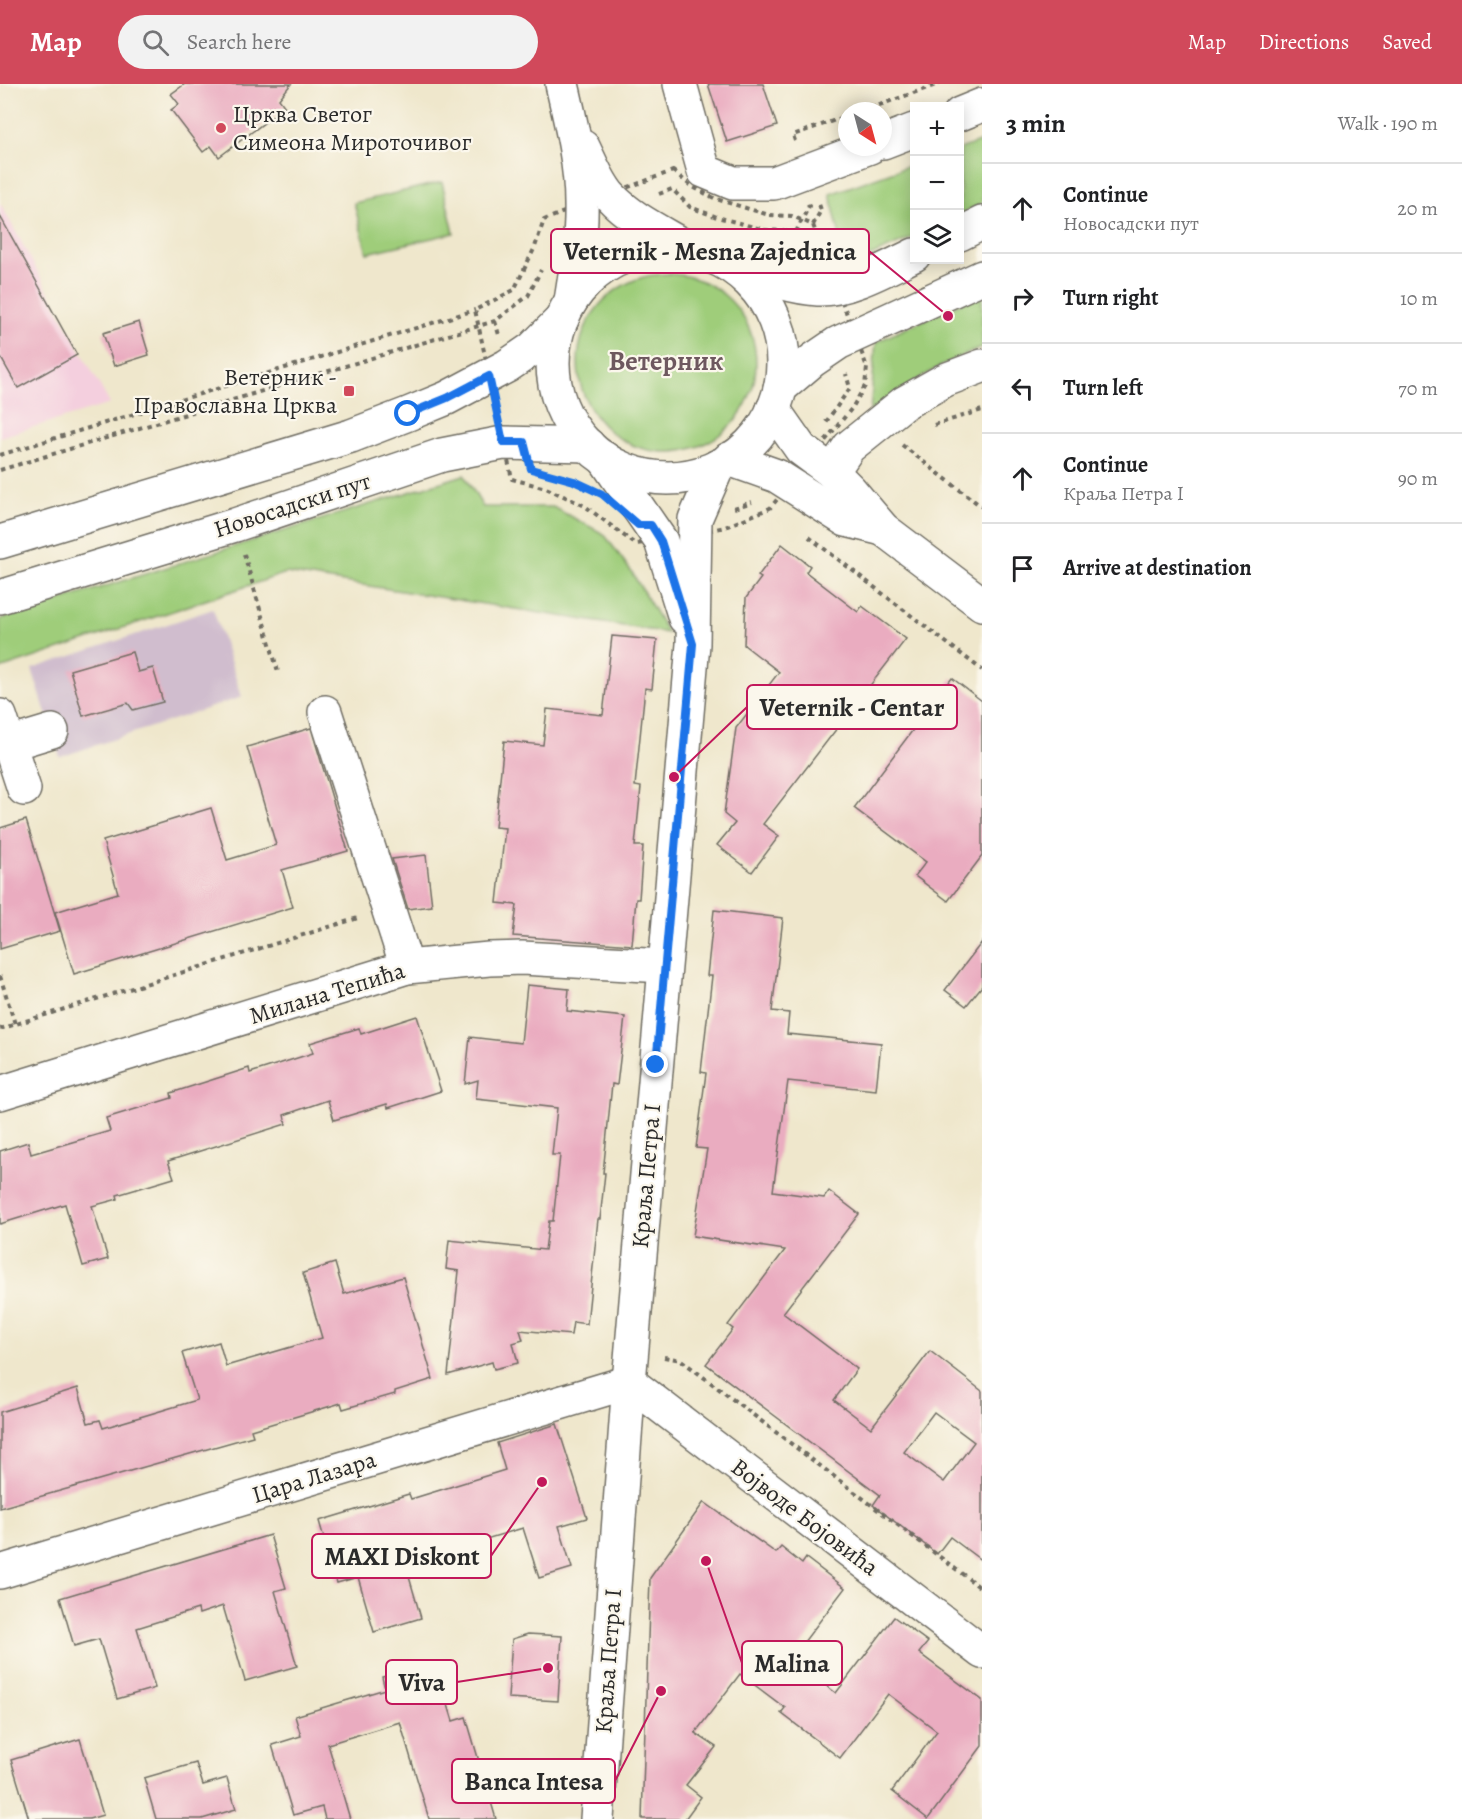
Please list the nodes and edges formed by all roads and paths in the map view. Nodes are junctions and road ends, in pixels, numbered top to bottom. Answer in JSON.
{"nodes":[{"id":1,"x":680,"y":84,"type":"edge"},
{"id":2,"x":939,"y":84,"type":"edge"},
{"id":3,"x":566,"y":99,"type":"edge"},
{"id":4,"x":888,"y":102,"type":"edge"},
{"id":5,"x":982,"y":105,"type":"edge"},
{"id":6,"x":964,"y":112,"type":"edge"},
{"id":7,"x":910,"y":132,"type":"edge"},
{"id":8,"x":892,"y":139,"type":"edge"},
{"id":9,"x":846,"y":156,"type":"edge"},
{"id":10,"x":604,"y":202,"type":"junction"},
{"id":11,"x":982,"y":223,"type":"edge"},
{"id":12,"x":964,"y":232,"type":"edge"},
{"id":13,"x":692,"y":250,"type":"junction"},
{"id":14,"x":910,"y":257,"type":"edge"},
{"id":15,"x":544,"y":264,"type":"dead end"},
{"id":16,"x":729,"y":266,"type":"junction"},
{"id":17,"x":982,"y":277,"type":"edge"},
{"id":18,"x":837,"y":286,"type":"junction"},
{"id":19,"x":476,"y":310,"type":"junction"},
{"id":20,"x":567,"y":310,"type":"junction"},
{"id":21,"x":495,"y":321,"type":"junction"},
{"id":22,"x":479,"y":326,"type":"junction"},
{"id":23,"x":846,"y":339,"type":"junction"},
{"id":24,"x":982,"y":366,"type":"edge"},
{"id":25,"x":498,"y":371,"type":"junction"},
{"id":26,"x":776,"y":399,"type":"junction"},
{"id":27,"x":982,"y":410,"type":"edge"},
{"id":28,"x":864,"y":417,"type":"junction"},
{"id":29,"x":931,"y":426,"type":"dead end"},
{"id":30,"x":908,"y":440,"type":"dead end"},
{"id":31,"x":503,"y":442,"type":"junction"},
{"id":32,"x":596,"y":452,"type":"junction"},
{"id":33,"x":0,"y":455,"type":"edge"},
{"id":34,"x":815,"y":460,"type":"junction"},
{"id":35,"x":724,"y":463,"type":"junction"},
{"id":36,"x":0,"y":470,"type":"edge"},
{"id":37,"x":558,"y":476,"type":"dead end"},
{"id":38,"x":779,"y":489,"type":"junction"},
{"id":39,"x":593,"y":490,"type":"dead end"},
{"id":40,"x":982,"y":507,"type":"edge"},
{"id":41,"x":779,"y":515,"type":"dead end"},
{"id":42,"x":235,"y":525,"type":"junction"},
{"id":43,"x":695,"y":527,"type":"junction"},
{"id":44,"x":883,"y":529,"type":"junction"},
{"id":45,"x":807,"y":536,"type":"dead end"},
{"id":46,"x":661,"y":541,"type":"junction"},
{"id":47,"x":0,"y":542,"type":"edge"},
{"id":48,"x":0,"y":597,"type":"edge"},
{"id":49,"x":982,"y":604,"type":"edge"},
{"id":50,"x":693,"y":644,"type":"junction"},
{"id":51,"x":982,"y":670,"type":"edge"},
{"id":52,"x":279,"y":675,"type":"dead end"},
{"id":53,"x":325,"y":712,"type":"dead end"},
{"id":54,"x":3,"y":730,"type":"edge"},
{"id":55,"x":52,"y":731,"type":"dead end"},
{"id":56,"x":24,"y":789,"type":"dead end"},
{"id":57,"x":388,"y":909,"type":"junction"},
{"id":58,"x":664,"y":966,"type":"junction"},
{"id":59,"x":407,"y":968,"type":"junction"},
{"id":60,"x":0,"y":976,"type":"edge"},
{"id":61,"x":15,"y":1024,"type":"junction"},
{"id":62,"x":0,"y":1029,"type":"edge"},
{"id":63,"x":0,"y":1093,"type":"edge"},
{"id":64,"x":630,"y":1366,"type":"junction"},
{"id":65,"x":0,"y":1572,"type":"edge"},
{"id":66,"x":982,"y":1589,"type":"edge"},
{"id":67,"x":982,"y":1652,"type":"edge"},
{"id":68,"x":597,"y":1819,"type":"edge"}],
"edges":[{"from":1,"to":9,"type":"street"},
{"from":2,"to":4,"type":"path"},
{"from":3,"to":10,"type":"street"},
{"from":5,"to":6,"type":"street"},
{"from":7,"to":8,"type":"street"},
{"from":10,"to":13,"type":"street"},
{"from":10,"to":18,"type":"path"},
{"from":10,"to":18,"type":"path"},
{"from":10,"to":19,"type":"path"},
{"from":10,"to":20,"type":"street"},
{"from":11,"to":12,"type":"street"},
{"from":13,"to":16,"type":"street"},
{"from":13,"to":20,"type":"street","name":"Новосадски пут"},
{"from":14,"to":18,"type":"street"},
{"from":15,"to":21,"type":"path"},
{"from":16,"to":18,"type":"street"},
{"from":16,"to":26,"type":"street"},
{"from":17,"to":23,"type":"street"},
{"from":18,"to":23,"type":"path"},
{"from":19,"to":22,"type":"path"},
{"from":19,"to":33,"type":"path"},
{"from":20,"to":25,"type":"street","name":"Новосадски пут"},
{"from":20,"to":32,"type":"street"},
{"from":21,"to":22,"type":"path"},
{"from":21,"to":25,"type":"path"},
{"from":22,"to":25,"type":"path"},
{"from":22,"to":36,"type":"path"},
{"from":23,"to":26,"type":"street"},
{"from":23,"to":28,"type":"path"},
{"from":23,"to":34,"type":"path"},
{"from":24,"to":28,"type":"street"},
{"from":25,"to":31,"type":"path"},
{"from":25,"to":47,"type":"street","name":"Новосадски пут"},
{"from":26,"to":34,"type":"street"},
{"from":26,"to":35,"type":"street"},
{"from":27,"to":29,"type":"path"},
{"from":28,"to":34,"type":"path"},
{"from":28,"to":34,"type":"street"},
{"from":30,"to":40,"type":"path"},
{"from":31,"to":32,"type":"street","name":"Новосадски пут"},
{"from":31,"to":42,"type":"street","name":"Новосадски пут"},
{"from":31,"to":46,"type":"path"},
{"from":32,"to":35,"type":"street"},
{"from":32,"to":46,"type":"street"},
{"from":34,"to":38,"type":"path"},
{"from":34,"to":44,"type":"street"},
{"from":35,"to":38,"type":"street"},
{"from":35,"to":43,"type":"street","name":"Краља Петра I"},
{"from":37,"to":39,"type":"path"},
{"from":38,"to":41,"type":"path"},
{"from":38,"to":43,"type":"path"},
{"from":38,"to":43,"type":"path"},
{"from":38,"to":44,"type":"street"},
{"from":42,"to":48,"type":"street","name":"Новосадски пут"},
{"from":42,"to":52,"type":"path"},
{"from":43,"to":46,"type":"path"},
{"from":43,"to":50,"type":"street","name":"Краља Петра I"},
{"from":44,"to":49,"type":"street"},
{"from":45,"to":51,"type":"path"},
{"from":46,"to":50,"type":"street"},
{"from":50,"to":58,"type":"street","name":"Краља Петра I"},
{"from":53,"to":57,"type":"street"},
{"from":54,"to":55,"type":"street"},
{"from":54,"to":56,"type":"street"},
{"from":57,"to":59,"type":"street"},
{"from":57,"to":61,"type":"path"},
{"from":58,"to":59,"type":"street","name":"Милана Тепића"},
{"from":58,"to":64,"type":"street","name":"Краља Петра I"},
{"from":59,"to":63,"type":"street","name":"Милана Тепића"},
{"from":60,"to":61,"type":"path"},
{"from":61,"to":62,"type":"path"},
{"from":64,"to":65,"type":"street","name":"Цара Лазара"},
{"from":64,"to":66,"type":"path"},
{"from":64,"to":67,"type":"street","name":"Војводе Бојовића"},
{"from":64,"to":68,"type":"street","name":"Краља Петра I"}]}
